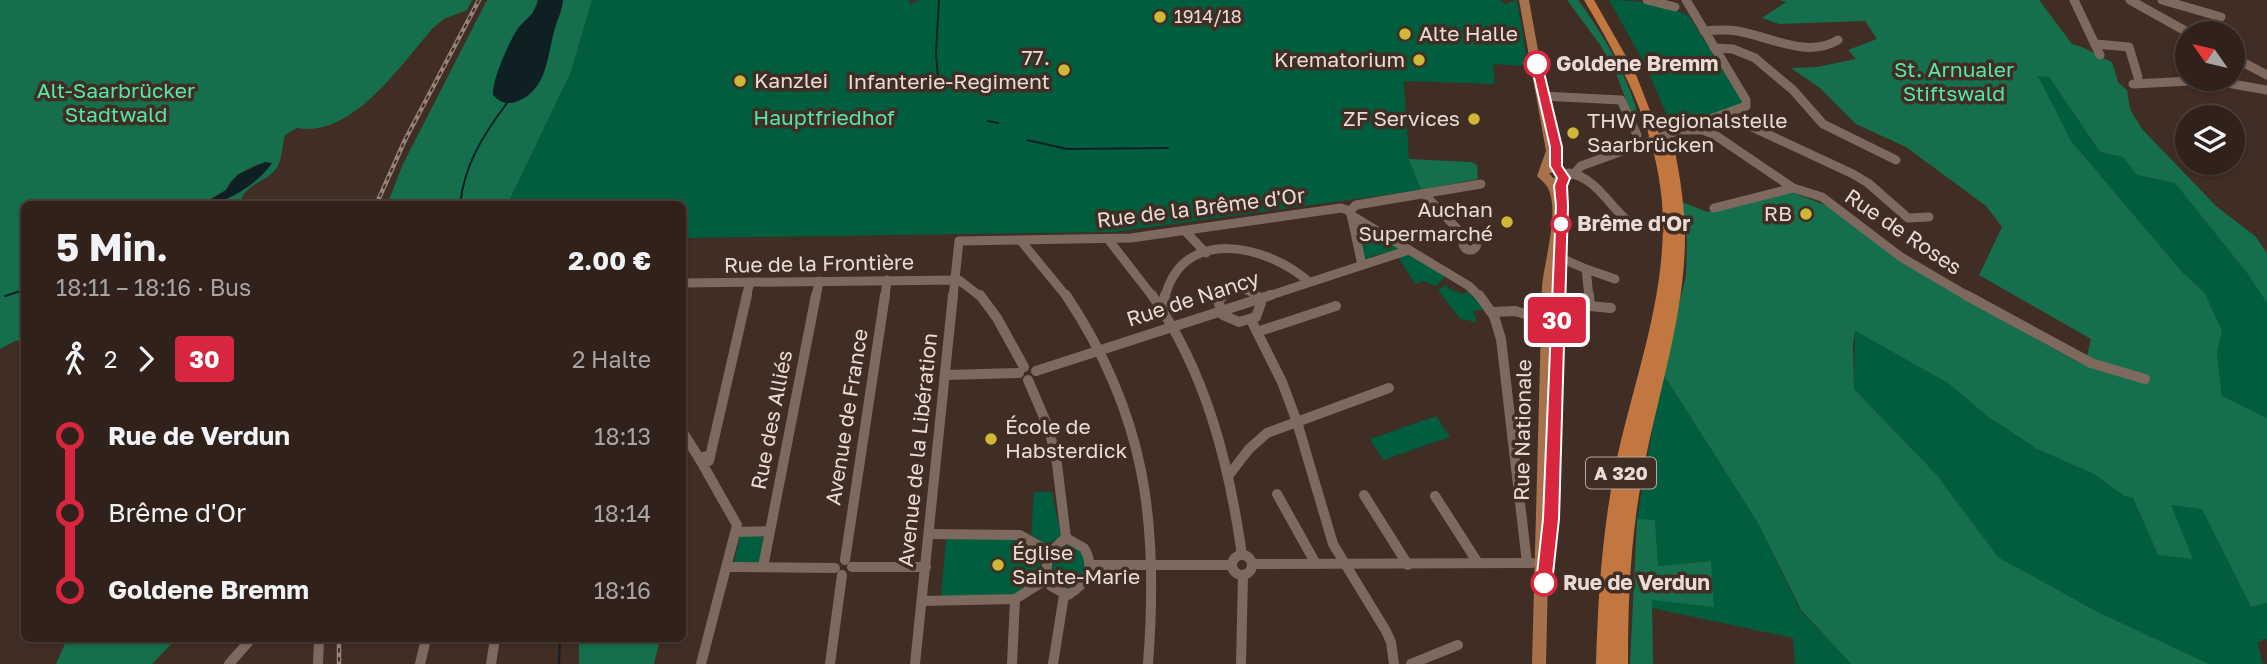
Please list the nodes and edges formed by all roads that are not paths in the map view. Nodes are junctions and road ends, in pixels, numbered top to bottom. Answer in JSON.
{"nodes":[{"id":1,"x":1589,"y":0,"type":"edge"},
{"id":2,"x":1600,"y":0,"type":"edge"},
{"id":3,"x":1647,"y":0,"type":"edge"},
{"id":4,"x":1686,"y":0,"type":"edge"},
{"id":5,"x":2074,"y":0,"type":"edge"},
{"id":6,"x":2130,"y":0,"type":"edge"},
{"id":7,"x":2162,"y":0,"type":"edge"},
{"id":8,"x":1525,"y":2,"type":"edge"},
{"id":9,"x":1675,"y":7,"type":"dead end"},
{"id":10,"x":2221,"y":17,"type":"dead end"},
{"id":11,"x":2175,"y":25,"type":"edge"},
{"id":12,"x":1704,"y":31,"type":"junction"},
{"id":13,"x":1838,"y":40,"type":"dead end"},
{"id":14,"x":2095,"y":44,"type":"junction"},
{"id":15,"x":1714,"y":48,"type":"junction"},
{"id":16,"x":2100,"y":55,"type":"dead end"},
{"id":17,"x":2245,"y":63,"type":"edge"},
{"id":18,"x":2267,"y":75,"type":"edge"},
{"id":19,"x":2267,"y":90,"type":"edge"},
{"id":20,"x":1542,"y":96,"type":"junction"},
{"id":21,"x":1546,"y":114,"type":"junction"},
{"id":22,"x":1726,"y":115,"type":"junction"},
{"id":23,"x":1682,"y":130,"type":"junction"},
{"id":24,"x":1637,"y":135,"type":"dead end"},
{"id":25,"x":1660,"y":136,"type":"junction"},
{"id":26,"x":1895,"y":160,"type":"dead end"},
{"id":27,"x":1559,"y":175,"type":"junction"},
{"id":28,"x":1481,"y":184,"type":"dead end"},
{"id":29,"x":1793,"y":188,"type":"junction"},
{"id":30,"x":1424,"y":194,"type":"junction"},
{"id":31,"x":1714,"y":208,"type":"dead end"},
{"id":32,"x":1439,"y":209,"type":"junction"},
{"id":33,"x":1350,"y":213,"type":"junction"},
{"id":34,"x":1929,"y":217,"type":"dead end"},
{"id":35,"x":1637,"y":228,"type":"dead end"},
{"id":36,"x":1185,"y":231,"type":"junction"},
{"id":37,"x":1108,"y":239,"type":"junction"},
{"id":38,"x":1021,"y":240,"type":"junction"},
{"id":39,"x":959,"y":241,"type":"joint"},
{"id":40,"x":1409,"y":250,"type":"junction"},
{"id":41,"x":1206,"y":253,"type":"junction"},
{"id":42,"x":1555,"y":254,"type":"junction"},
{"id":43,"x":1363,"y":265,"type":"junction"},
{"id":44,"x":1586,"y":269,"type":"junction"},
{"id":45,"x":1615,"y":279,"type":"dead end"},
{"id":46,"x":887,"y":280,"type":"junction"},
{"id":47,"x":955,"y":280,"type":"junction"},
{"id":48,"x":819,"y":281,"type":"junction"},
{"id":49,"x":750,"y":282,"type":"junction"},
{"id":50,"x":1309,"y":282,"type":"junction"},
{"id":51,"x":686,"y":284,"type":"edge"},
{"id":52,"x":1259,"y":298,"type":"junction"},
{"id":53,"x":1336,"y":306,"type":"dead end"},
{"id":54,"x":1611,"y":308,"type":"dead end"},
{"id":55,"x":1162,"y":309,"type":"junction"},
{"id":56,"x":1219,"y":311,"type":"junction"},
{"id":57,"x":1493,"y":312,"type":"junction"},
{"id":58,"x":1251,"y":320,"type":"junction"},
{"id":59,"x":1550,"y":320,"type":"junction"},
{"id":60,"x":1173,"y":327,"type":"junction"},
{"id":61,"x":1257,"y":332,"type":"junction"},
{"id":62,"x":1101,"y":350,"type":"junction"},
{"id":63,"x":1023,"y":374,"type":"junction"},
{"id":64,"x":946,"y":375,"type":"junction"},
{"id":65,"x":2145,"y":379,"type":"dead end"},
{"id":66,"x":1388,"y":388,"type":"dead end"},
{"id":67,"x":1297,"y":422,"type":"junction"},
{"id":68,"x":686,"y":436,"type":"edge"},
{"id":69,"x":704,"y":460,"type":"junction"},
{"id":70,"x":1229,"y":475,"type":"junction"},
{"id":71,"x":1277,"y":494,"type":"dead end"},
{"id":72,"x":1364,"y":495,"type":"dead end"},
{"id":73,"x":1435,"y":496,"type":"dead end"},
{"id":74,"x":769,"y":531,"type":"junction"},
{"id":75,"x":736,"y":532,"type":"junction"},
{"id":76,"x":929,"y":534,"type":"junction"},
{"id":77,"x":1066,"y":538,"type":"junction"},
{"id":78,"x":1050,"y":552,"type":"junction"},
{"id":79,"x":1242,"y":555,"type":"junction"},
{"id":80,"x":1545,"y":559,"type":"junction"},
{"id":81,"x":1478,"y":563,"type":"junction"},
{"id":82,"x":1527,"y":563,"type":"junction"},
{"id":83,"x":1253,"y":564,"type":"junction"},
{"id":84,"x":1317,"y":564,"type":"junction"},
{"id":85,"x":1346,"y":564,"type":"junction"},
{"id":86,"x":1091,"y":565,"type":"junction"},
{"id":87,"x":1154,"y":565,"type":"junction"},
{"id":88,"x":1231,"y":565,"type":"junction"},
{"id":89,"x":1408,"y":565,"type":"junction"},
{"id":90,"x":728,"y":567,"type":"junction"},
{"id":91,"x":763,"y":567,"type":"junction"},
{"id":92,"x":844,"y":567,"type":"junction"},
{"id":93,"x":926,"y":567,"type":"junction"},
{"id":94,"x":1243,"y":575,"type":"junction"},
{"id":95,"x":1047,"y":579,"type":"junction"},
{"id":96,"x":1064,"y":595,"type":"junction"},
{"id":97,"x":1015,"y":599,"type":"junction"},
{"id":98,"x":922,"y":601,"type":"junction"},
{"id":99,"x":248,"y":642,"type":"edge"},
{"id":100,"x":319,"y":642,"type":"edge"},
{"id":101,"x":425,"y":642,"type":"edge"},
{"id":102,"x":495,"y":642,"type":"edge"},
{"id":103,"x":1458,"y":645,"type":"dead end"},
{"id":104,"x":229,"y":664,"type":"edge"},
{"id":105,"x":318,"y":664,"type":"edge"},
{"id":106,"x":420,"y":664,"type":"edge"},
{"id":107,"x":491,"y":664,"type":"edge"},
{"id":108,"x":701,"y":664,"type":"edge"},
{"id":109,"x":830,"y":664,"type":"edge"},
{"id":110,"x":915,"y":664,"type":"edge"},
{"id":111,"x":1012,"y":664,"type":"edge"},
{"id":112,"x":1053,"y":664,"type":"edge"},
{"id":113,"x":1147,"y":664,"type":"edge"},
{"id":114,"x":1241,"y":664,"type":"edge"},
{"id":115,"x":1394,"y":664,"type":"edge"},
{"id":116,"x":1411,"y":664,"type":"edge"},
{"id":117,"x":1539,"y":664,"type":"edge"},
{"id":118,"x":1605,"y":664,"type":"edge"},
{"id":119,"x":1619,"y":664,"type":"edge"}],
"edges":[{"from":1,"to":25,"type":"highway"},
{"from":2,"to":25,"type":"highway"},
{"from":3,"to":9,"type":"street"},
{"from":4,"to":12,"type":"street"},
{"from":5,"to":14,"type":"street"},
{"from":6,"to":11,"type":"street"},
{"from":7,"to":10,"type":"street"},
{"from":8,"to":20,"type":"main road"},
{"from":12,"to":13,"type":"street"},
{"from":12,"to":15,"type":"street"},
{"from":14,"to":16,"type":"street"},
{"from":14,"to":19,"type":"street"},
{"from":15,"to":22,"type":"street"},
{"from":15,"to":26,"type":"street"},
{"from":17,"to":18,"type":"street"},
{"from":20,"to":21,"type":"main road"},
{"from":20,"to":24,"type":"street"},
{"from":21,"to":27,"type":"main road","name":"Rue Nationale"},
{"from":21,"to":27,"type":"main road"},
{"from":22,"to":23,"type":"street"},
{"from":22,"to":34,"type":"street"},
{"from":23,"to":27,"type":"street"},
{"from":23,"to":29,"type":"street","name":"Rue de Roses"},
{"from":25,"to":118,"type":"highway","number":"A 320"},
{"from":25,"to":119,"type":"highway","number":"A 320"},
{"from":27,"to":35,"type":"street"},
{"from":27,"to":42,"type":"main road","name":"Rue Nationale"},
{"from":28,"to":30,"type":"street","name":"Rue de la Brême d'Or"},
{"from":29,"to":31,"type":"street"},
{"from":29,"to":65,"type":"street","name":"Rue de Roses"},
{"from":30,"to":32,"type":"street"},
{"from":30,"to":33,"type":"street","name":"Rue de la Brême d'Or"},
{"from":32,"to":32,"type":"street"},
{"from":33,"to":36,"type":"street","name":"Rue de la Brême d'Or"},
{"from":33,"to":40,"type":"street"},
{"from":33,"to":43,"type":"street"},
{"from":36,"to":37,"type":"street","name":"Rue de la Brême d'Or"},
{"from":36,"to":41,"type":"street"},
{"from":37,"to":38,"type":"street","name":"Rue de la Brême d'Or"},
{"from":37,"to":55,"type":"street"},
{"from":38,"to":39,"type":"street","name":"Rue de la Brême d'Or"},
{"from":38,"to":62,"type":"street"},
{"from":39,"to":47,"type":"street","name":"Avenue de la Libération"},
{"from":40,"to":43,"type":"street","name":"Rue de Nancy"},
{"from":40,"to":57,"type":"street"},
{"from":41,"to":50,"type":"street"},
{"from":41,"to":55,"type":"street"},
{"from":42,"to":44,"type":"street"},
{"from":42,"to":59,"type":"main road","name":"Rue Nationale"},
{"from":43,"to":50,"type":"street","name":"Rue de Nancy"},
{"from":44,"to":45,"type":"street"},
{"from":44,"to":54,"type":"street"},
{"from":46,"to":47,"type":"street","name":"Rue de la Frontière"},
{"from":46,"to":48,"type":"street","name":"Rue de la Frontière"},
{"from":46,"to":92,"type":"street","name":"Avenue de France"},
{"from":47,"to":63,"type":"street"},
{"from":47,"to":64,"type":"street","name":"Avenue de la Libération"},
{"from":48,"to":49,"type":"street","name":"Rue de la Frontière"},
{"from":48,"to":74,"type":"street","name":"Rue des Alliés"},
{"from":49,"to":51,"type":"street","name":"Rue de la Frontière"},
{"from":49,"to":69,"type":"street"},
{"from":50,"to":52,"type":"street","name":"Rue de Nancy"},
{"from":52,"to":56,"type":"street","name":"Rue de Nancy"},
{"from":52,"to":56,"type":"street"},
{"from":52,"to":58,"type":"street"},
{"from":53,"to":61,"type":"street"},
{"from":55,"to":60,"type":"street"},
{"from":56,"to":58,"type":"street"},
{"from":56,"to":60,"type":"street","name":"Rue de Nancy"},
{"from":57,"to":59,"type":"street"},
{"from":57,"to":82,"type":"street"},
{"from":58,"to":61,"type":"street"},
{"from":59,"to":80,"type":"main road","name":"Rue Nationale"},
{"from":60,"to":62,"type":"street","name":"Rue de Nancy"},
{"from":60,"to":70,"type":"street"},
{"from":61,"to":67,"type":"street"},
{"from":62,"to":63,"type":"street","name":"Rue de Nancy"},
{"from":62,"to":87,"type":"street"},
{"from":63,"to":64,"type":"street"},
{"from":63,"to":77,"type":"street"},
{"from":64,"to":76,"type":"street","name":"Avenue de la Libération"},
{"from":66,"to":67,"type":"street"},
{"from":67,"to":70,"type":"street"},
{"from":67,"to":85,"type":"street"},
{"from":68,"to":69,"type":"street"},
{"from":69,"to":75,"type":"street"},
{"from":70,"to":79,"type":"street"},
{"from":71,"to":84,"type":"street"},
{"from":72,"to":89,"type":"street"},
{"from":73,"to":81,"type":"street"},
{"from":74,"to":75,"type":"street"},
{"from":74,"to":91,"type":"street","name":"Rue des Alliés"},
{"from":75,"to":90,"type":"street"},
{"from":76,"to":78,"type":"street"},
{"from":76,"to":93,"type":"street","name":"Avenue de la Libération"},
{"from":77,"to":78,"type":"street"},
{"from":77,"to":86,"type":"street"},
{"from":78,"to":95,"type":"street"},
{"from":79,"to":83,"type":"street"},
{"from":79,"to":88,"type":"street"},
{"from":80,"to":82,"type":"street"},
{"from":80,"to":117,"type":"main road","name":"Rue Nationale"},
{"from":81,"to":82,"type":"street"},
{"from":81,"to":89,"type":"street"},
{"from":83,"to":84,"type":"street"},
{"from":83,"to":94,"type":"street"},
{"from":84,"to":85,"type":"street"},
{"from":85,"to":89,"type":"street"},
{"from":85,"to":115,"type":"street"},
{"from":86,"to":87,"type":"street"},
{"from":86,"to":96,"type":"street"},
{"from":87,"to":88,"type":"street"},
{"from":87,"to":113,"type":"street"},
{"from":88,"to":94,"type":"street"},
{"from":90,"to":91,"type":"street"},
{"from":90,"to":108,"type":"street"},
{"from":91,"to":92,"type":"street"},
{"from":92,"to":93,"type":"street"},
{"from":92,"to":109,"type":"street","name":"Avenue de France"},
{"from":93,"to":98,"type":"street","name":"Avenue de la Libération"},
{"from":94,"to":114,"type":"street"},
{"from":95,"to":96,"type":"street"},
{"from":95,"to":97,"type":"street"},
{"from":96,"to":112,"type":"street"},
{"from":97,"to":98,"type":"street"},
{"from":97,"to":111,"type":"street"},
{"from":98,"to":110,"type":"street","name":"Avenue de la Libération"},
{"from":99,"to":104,"type":"street"},
{"from":100,"to":105,"type":"street"},
{"from":101,"to":106,"type":"street"},
{"from":102,"to":107,"type":"street"},
{"from":103,"to":116,"type":"street"}]}
